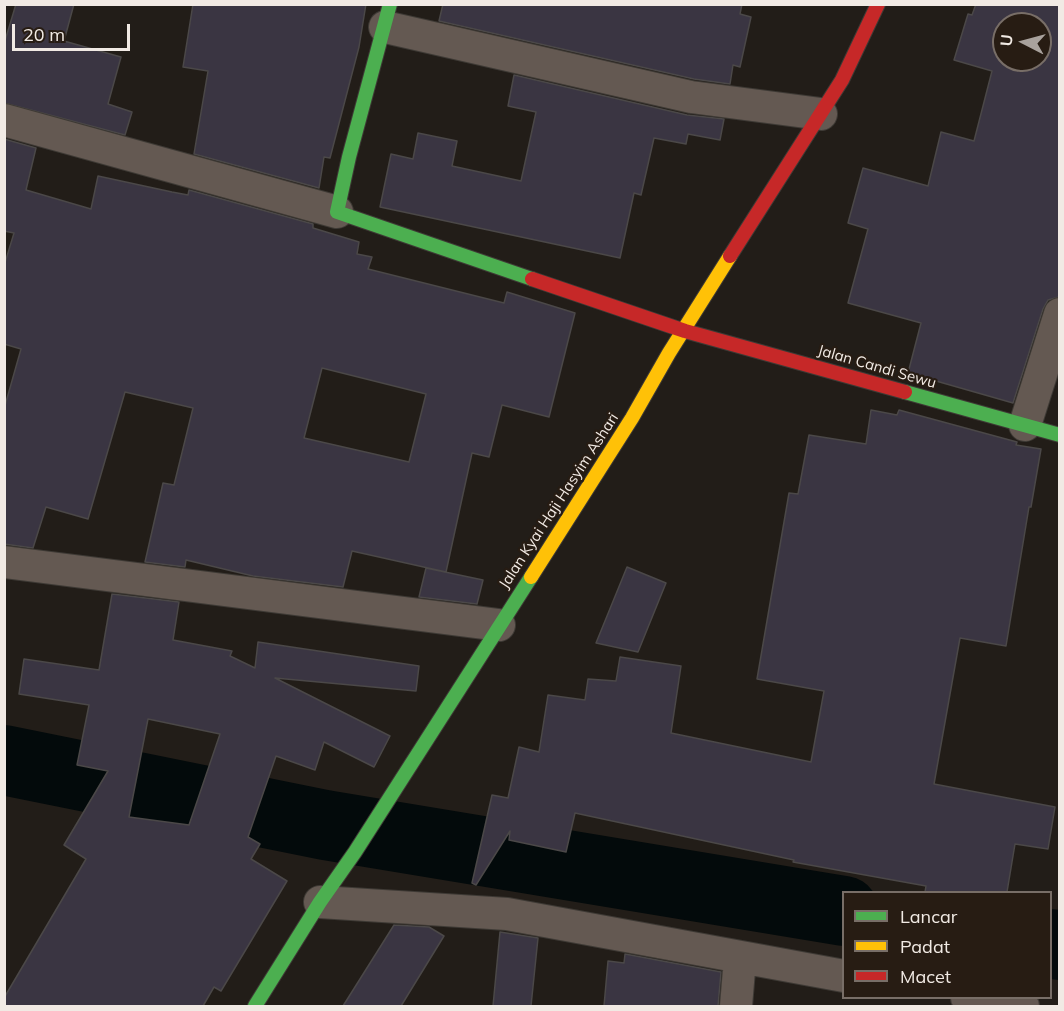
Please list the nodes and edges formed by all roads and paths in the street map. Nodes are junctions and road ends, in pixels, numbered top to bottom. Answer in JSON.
{"nodes":[{"id":1,"x":878,"y":4,"type":"edge"},
{"id":2,"x":388,"y":16,"type":"edge"},
{"id":3,"x":821,"y":114,"type":"junction"},
{"id":4,"x":4,"y":120,"type":"edge"},
{"id":5,"x":337,"y":212,"type":"junction"},
{"id":6,"x":1059,"y":314,"type":"edge"},
{"id":7,"x":685,"y":331,"type":"junction"},
{"id":8,"x":1025,"y":425,"type":"junction"},
{"id":9,"x":1059,"y":435,"type":"edge"},
{"id":10,"x":4,"y":562,"type":"edge"},
{"id":11,"x":499,"y":625,"type":"junction"},
{"id":12,"x":320,"y":902,"type":"junction"},
{"id":13,"x":740,"y":958,"type":"junction"},
{"id":14,"x":842,"y":976,"type":"edge"},
{"id":15,"x":974,"y":999,"type":"edge"},
{"id":16,"x":255,"y":1006,"type":"edge"},
{"id":17,"x":736,"y":1006,"type":"edge"},
{"id":18,"x":1023,"y":1006,"type":"edge"}],
"edges":[{"from":1,"to":3,"type":"main road","name":"Jalan Kyai Haji Hasyim Ashari"},
{"from":2,"to":3,"type":"street"},
{"from":2,"to":5,"type":"main road"},
{"from":3,"to":7,"type":"main road","name":"Jalan Kyai Haji Hasyim Ashari"},
{"from":4,"to":5,"type":"street"},
{"from":5,"to":7,"type":"main road","name":"Jalan Candi Sewu"},
{"from":6,"to":8,"type":"street"},
{"from":7,"to":8,"type":"main road","name":"Jalan Candi Sewu"},
{"from":7,"to":11,"type":"main road","name":"Jalan Kyai Haji Hasyim Ashari"},
{"from":8,"to":9,"type":"main road","name":"Jalan Candi Sewu"},
{"from":10,"to":11,"type":"street"},
{"from":11,"to":12,"type":"main road","name":"Jalan Kyai Haji Hasyim Ashari"},
{"from":12,"to":13,"type":"street"},
{"from":12,"to":16,"type":"main road","name":"Jalan Kyai Haji Hasyim Ashari"},
{"from":13,"to":14,"type":"street"},
{"from":13,"to":17,"type":"street"},
{"from":15,"to":18,"type":"street"}]}
